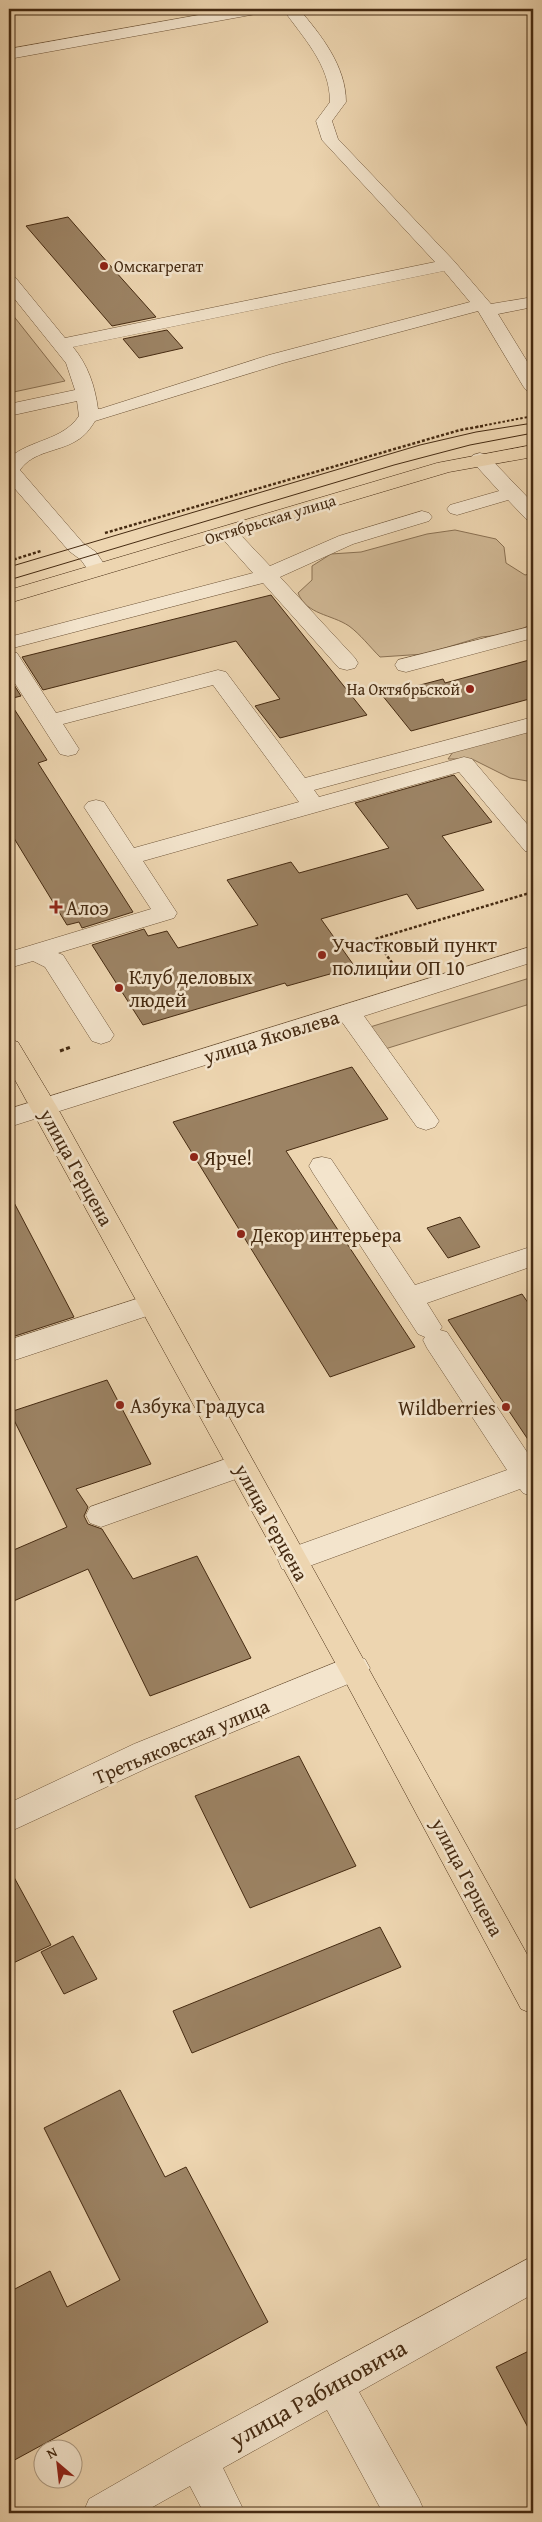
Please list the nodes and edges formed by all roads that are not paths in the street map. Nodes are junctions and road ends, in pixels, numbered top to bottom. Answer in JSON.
{"nodes":[{"id":1,"x":256,"y":9,"type":"edge"},
{"id":2,"x":291,"y":9,"type":"edge"},
{"id":3,"x":9,"y":54,"type":"edge"},
{"id":4,"x":448,"y":265,"type":"junction"},
{"id":5,"x":9,"y":281,"type":"edge"},
{"id":6,"x":533,"y":302,"type":"edge"},
{"id":7,"x":485,"y":307,"type":"junction"},
{"id":8,"x":61,"y":344,"type":"junction"},
{"id":9,"x":533,"y":386,"type":"edge"},
{"id":10,"x":86,"y":393,"type":"junction"},
{"id":11,"x":9,"y":410,"type":"edge"},
{"id":12,"x":89,"y":416,"type":"junction"},
{"id":13,"x":533,"y":451,"type":"edge"},
{"id":14,"x":480,"y":459,"type":"junction"},
{"id":15,"x":9,"y":470,"type":"edge"},
{"id":16,"x":512,"y":493,"type":"junction"},
{"id":17,"x":457,"y":509,"type":"dead end"},
{"id":18,"x":533,"y":515,"type":"edge"},
{"id":19,"x":422,"y":517,"type":"dead end"},
{"id":20,"x":227,"y":532,"type":"junction"},
{"id":21,"x":98,"y":570,"type":"junction"},
{"id":22,"x":266,"y":576,"type":"junction"},
{"id":23,"x":9,"y":597,"type":"edge"},
{"id":24,"x":533,"y":632,"type":"edge"},
{"id":25,"x":9,"y":643,"type":"edge"},
{"id":26,"x":9,"y":658,"type":"edge"},
{"id":27,"x":347,"y":664,"type":"dead end"},
{"id":28,"x":406,"y":665,"type":"dead end"},
{"id":29,"x":50,"y":721,"type":"junction"},
{"id":30,"x":533,"y":724,"type":"edge"},
{"id":31,"x":68,"y":749,"type":"dead end"},
{"id":32,"x":300,"y":787,"type":"junction"},
{"id":33,"x":314,"y":806,"type":"junction"},
{"id":34,"x":96,"y":808,"type":"dead end"},
{"id":35,"x":533,"y":846,"type":"edge"},
{"id":36,"x":129,"y":857,"type":"junction"},
{"id":37,"x":34,"y":952,"type":"junction"},
{"id":38,"x":533,"y":954,"type":"edge"},
{"id":39,"x":9,"y":960,"type":"edge"},
{"id":40,"x":348,"y":1012,"type":"junction"},
{"id":41,"x":101,"y":1035,"type":"dead end"},
{"id":42,"x":9,"y":1048,"type":"edge"},
{"id":43,"x":44,"y":1107,"type":"junction"},
{"id":44,"x":9,"y":1118,"type":"edge"},
{"id":45,"x":426,"y":1121,"type":"dead end"},
{"id":46,"x":322,"y":1166,"type":"dead end"},
{"id":47,"x":533,"y":1258,"type":"edge"},
{"id":48,"x":409,"y":1298,"type":"junction"},
{"id":49,"x":152,"y":1304,"type":"junction"},
{"id":50,"x":9,"y":1351,"type":"edge"},
{"id":51,"x":240,"y":1466,"type":"junction"},
{"id":52,"x":530,"y":1480,"type":"edge"},
{"id":53,"x":101,"y":1515,"type":"dead end"},
{"id":54,"x":293,"y":1560,"type":"junction"},
{"id":55,"x":354,"y":1668,"type":"junction"},
{"id":56,"x":9,"y":1818,"type":"edge"},
{"id":57,"x":533,"y":1998,"type":"edge"},
{"id":58,"x":533,"y":2274,"type":"edge"},
{"id":59,"x":334,"y":2385,"type":"junction"},
{"id":60,"x":197,"y":2459,"type":"junction"},
{"id":61,"x":102,"y":2513,"type":"edge"},
{"id":62,"x":225,"y":2513,"type":"edge"},
{"id":63,"x":405,"y":2513,"type":"edge"}],
"edges":[{"from":1,"to":3,"type":"street"},
{"from":2,"to":4,"type":"street"},
{"from":4,"to":7,"type":"street"},
{"from":4,"to":8,"type":"street"},
{"from":5,"to":8,"type":"street"},
{"from":6,"to":7,"type":"street"},
{"from":7,"to":9,"type":"street"},
{"from":7,"to":12,"type":"street"},
{"from":8,"to":10,"type":"street"},
{"from":10,"to":11,"type":"street"},
{"from":10,"to":12,"type":"street"},
{"from":12,"to":15,"type":"street"},
{"from":13,"to":14,"type":"main road","name":"Октябрьская улица"},
{"from":14,"to":16,"type":"street"},
{"from":14,"to":20,"type":"main road","name":"Октябрьская улица"},
{"from":15,"to":21,"type":"street"},
{"from":16,"to":17,"type":"street"},
{"from":16,"to":18,"type":"street"},
{"from":19,"to":22,"type":"street"},
{"from":20,"to":21,"type":"main road","name":"Октябрьская улица"},
{"from":20,"to":22,"type":"street"},
{"from":21,"to":23,"type":"main road","name":"Октябрьская улица"},
{"from":22,"to":25,"type":"street"},
{"from":22,"to":27,"type":"street"},
{"from":24,"to":28,"type":"street"},
{"from":26,"to":29,"type":"street"},
{"from":29,"to":31,"type":"street"},
{"from":29,"to":32,"type":"street"},
{"from":30,"to":32,"type":"street"},
{"from":32,"to":33,"type":"street"},
{"from":33,"to":35,"type":"street"},
{"from":33,"to":36,"type":"street"},
{"from":34,"to":36,"type":"street"},
{"from":36,"to":37,"type":"street"},
{"from":37,"to":39,"type":"street"},
{"from":37,"to":41,"type":"street"},
{"from":38,"to":40,"type":"street","name":"улица Яковлева"},
{"from":40,"to":43,"type":"street","name":"улица Яковлева"},
{"from":40,"to":45,"type":"street"},
{"from":42,"to":43,"type":"main road","name":"улица Герцена"},
{"from":43,"to":44,"type":"street","name":"улица Яковлева"},
{"from":43,"to":49,"type":"main road","name":"улица Герцена"},
{"from":46,"to":48,"type":"street"},
{"from":47,"to":48,"type":"street"},
{"from":48,"to":52,"type":"street"},
{"from":49,"to":50,"type":"street"},
{"from":49,"to":51,"type":"main road","name":"улица Герцена"},
{"from":51,"to":53,"type":"street"},
{"from":51,"to":54,"type":"main road","name":"улица Герцена"},
{"from":52,"to":54,"type":"street"},
{"from":54,"to":55,"type":"main road","name":"улица Герцена"},
{"from":55,"to":56,"type":"street","name":"Третьяковская улица"},
{"from":55,"to":57,"type":"main road","name":"улица Герцена"},
{"from":58,"to":59,"type":"street","name":"улица Рабиновича"},
{"from":59,"to":60,"type":"street","name":"улица Рабиновича"},
{"from":59,"to":63,"type":"street"},
{"from":60,"to":61,"type":"street","name":"улица Рабиновича"},
{"from":60,"to":62,"type":"street"}]}
